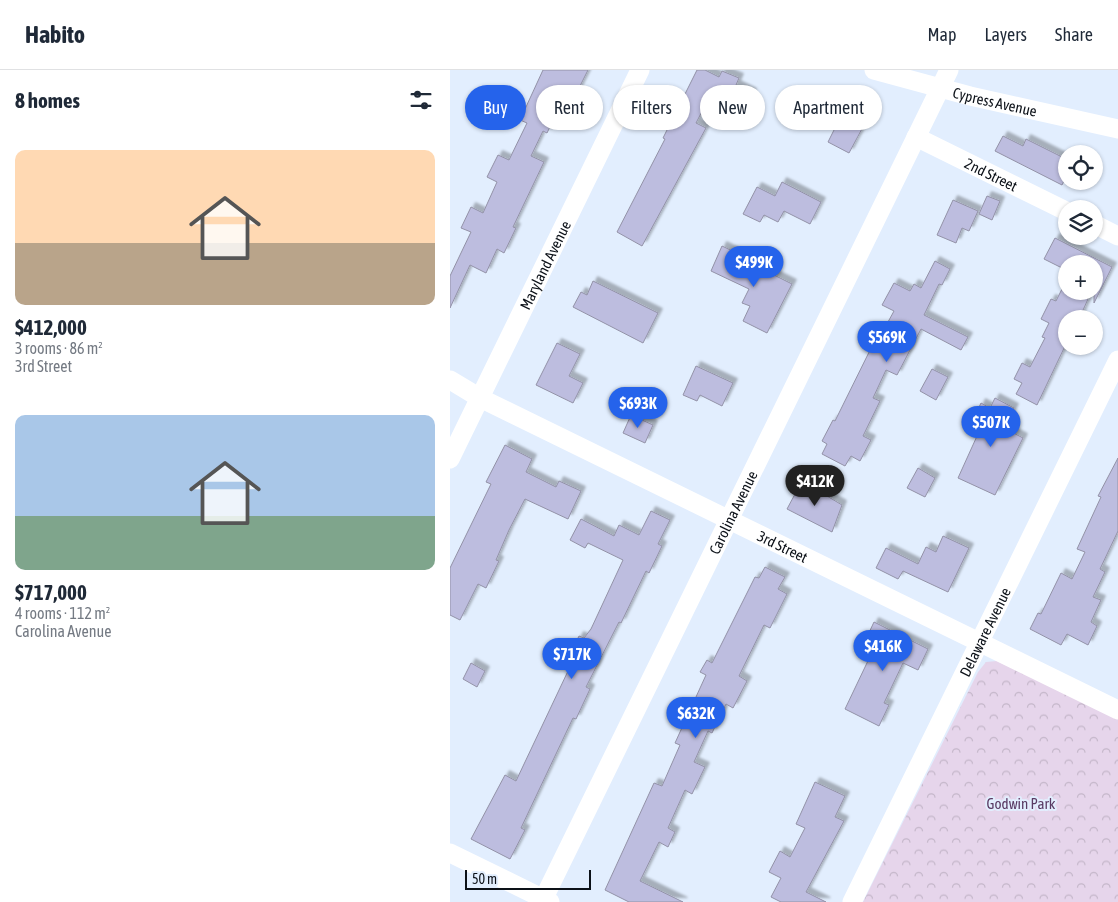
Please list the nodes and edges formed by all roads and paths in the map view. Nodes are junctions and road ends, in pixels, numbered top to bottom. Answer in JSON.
{"nodes":[{"id":1,"x":640,"y":70,"type":"edge"},
{"id":2,"x":874,"y":70,"type":"edge"},
{"id":3,"x":949,"y":70,"type":"edge"},
{"id":4,"x":941,"y":87,"type":"junction"},
{"id":5,"x":1118,"y":129,"type":"edge"},
{"id":6,"x":916,"y":137,"type":"junction"},
{"id":7,"x":1058,"y":207,"type":"edge"},
{"id":8,"x":1103,"y":228,"type":"edge"},
{"id":9,"x":1118,"y":236,"type":"edge"},
{"id":10,"x":1118,"y":360,"type":"edge"},
{"id":11,"x":450,"y":380,"type":"edge"},
{"id":12,"x":480,"y":398,"type":"junction"},
{"id":13,"x":450,"y":459,"type":"edge"},
{"id":14,"x":730,"y":520,"type":"junction"},
{"id":15,"x":980,"y":643,"type":"junction"},
{"id":16,"x":1118,"y":710,"type":"edge"},
{"id":17,"x":450,"y":853,"type":"edge"},
{"id":18,"x":545,"y":901,"type":"edge"},
{"id":19,"x":852,"y":902,"type":"edge"}],
"edges":[{"from":1,"to":12,"type":"street","name":"Maryland Avenue"},
{"from":2,"to":4,"type":"street","name":"Cypress Avenue"},
{"from":3,"to":4,"type":"street","name":"Carolina Avenue"},
{"from":4,"to":5,"type":"street","name":"Cypress Avenue"},
{"from":4,"to":6,"type":"street","name":"Carolina Avenue"},
{"from":6,"to":7,"type":"street","name":"2nd Street"},
{"from":6,"to":14,"type":"street","name":"Carolina Avenue"},
{"from":8,"to":9,"type":"street"},
{"from":10,"to":15,"type":"street","name":"Delaware Avenue"},
{"from":11,"to":12,"type":"street","name":"3rd Street"},
{"from":12,"to":13,"type":"street","name":"Maryland Avenue"},
{"from":12,"to":14,"type":"street","name":"3rd Street"},
{"from":14,"to":15,"type":"street","name":"3rd Street"},
{"from":14,"to":18,"type":"street","name":"Carolina Avenue"},
{"from":15,"to":16,"type":"street","name":"3rd Street"},
{"from":15,"to":19,"type":"street","name":"Delaware Avenue"},
{"from":17,"to":18,"type":"street"}]}
